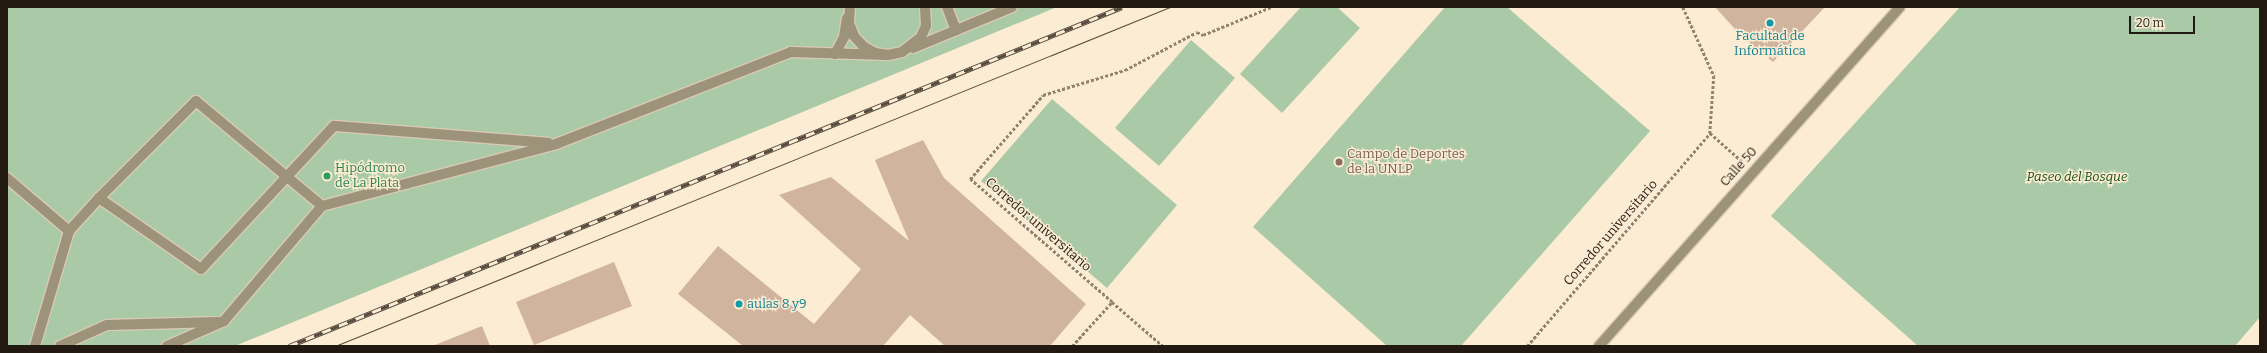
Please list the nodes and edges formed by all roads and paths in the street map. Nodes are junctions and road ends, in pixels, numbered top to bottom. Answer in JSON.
{"nodes":[{"id":1,"x":925,"y":7,"type":"edge"},
{"id":2,"x":947,"y":7,"type":"edge"},
{"id":3,"x":1012,"y":7,"type":"edge"},
{"id":4,"x":1271,"y":7,"type":"edge"},
{"id":5,"x":1683,"y":7,"type":"edge"},
{"id":6,"x":1900,"y":7,"type":"edge"},
{"id":7,"x":849,"y":8,"type":"edge"},
{"id":8,"x":956,"y":30,"type":"junction"},
{"id":9,"x":902,"y":52,"type":"junction"},
{"id":10,"x":835,"y":54,"type":"junction"},
{"id":11,"x":888,"y":55,"type":"junction"},
{"id":12,"x":1710,"y":133,"type":"junction"},
{"id":13,"x":556,"y":144,"type":"junction"},
{"id":14,"x":1753,"y":170,"type":"junction"},
{"id":15,"x":286,"y":177,"type":"junction"},
{"id":16,"x":7,"y":178,"type":"edge"},
{"id":17,"x":99,"y":198,"type":"junction"},
{"id":18,"x":322,"y":206,"type":"junction"},
{"id":19,"x":69,"y":231,"type":"junction"},
{"id":20,"x":1112,"y":302,"type":"junction"},
{"id":21,"x":224,"y":322,"type":"junction"},
{"id":22,"x":35,"y":346,"type":"edge"},
{"id":23,"x":60,"y":346,"type":"edge"},
{"id":24,"x":166,"y":346,"type":"edge"},
{"id":25,"x":1072,"y":346,"type":"edge"},
{"id":26,"x":1163,"y":346,"type":"edge"},
{"id":27,"x":1527,"y":346,"type":"edge"},
{"id":28,"x":1599,"y":346,"type":"edge"}],
"edges":[{"from":1,"to":9,"type":"street"},
{"from":2,"to":8,"type":"street"},
{"from":3,"to":8,"type":"street"},
{"from":4,"to":20,"type":"path","name":"Corredor universitario"},
{"from":5,"to":12,"type":"path"},
{"from":6,"to":14,"type":"street","name":"Calle 50"},
{"from":7,"to":10,"type":"street"},
{"from":7,"to":11,"type":"street"},
{"from":8,"to":9,"type":"street"},
{"from":9,"to":11,"type":"street"},
{"from":10,"to":11,"type":"street"},
{"from":10,"to":13,"type":"street"},
{"from":12,"to":14,"type":"path"},
{"from":12,"to":27,"type":"path","name":"Corredor universitario"},
{"from":13,"to":15,"type":"street"},
{"from":13,"to":18,"type":"street"},
{"from":14,"to":28,"type":"street","name":"Calle 50"},
{"from":15,"to":17,"type":"street"},
{"from":15,"to":17,"type":"street"},
{"from":15,"to":18,"type":"street"},
{"from":16,"to":19,"type":"street"},
{"from":17,"to":19,"type":"street"},
{"from":18,"to":21,"type":"street"},
{"from":19,"to":22,"type":"street"},
{"from":20,"to":25,"type":"path"},
{"from":20,"to":26,"type":"path","name":"Corredor universitario"},
{"from":21,"to":23,"type":"street"},
{"from":21,"to":24,"type":"street"}]}
